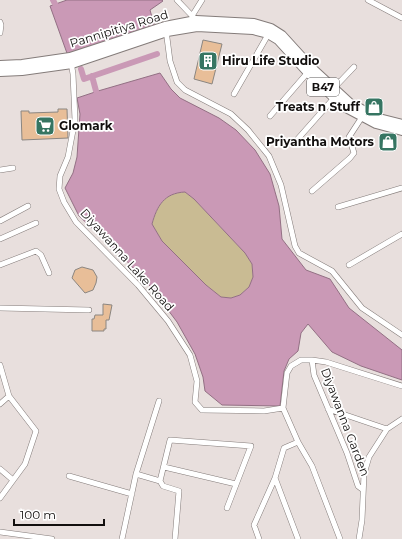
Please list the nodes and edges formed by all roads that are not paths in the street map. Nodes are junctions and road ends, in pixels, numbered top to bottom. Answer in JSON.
{"nodes":[{"id":1,"x":177,"y":0,"type":"edge"},
{"id":2,"x":202,"y":0,"type":"edge"},
{"id":3,"x":368,"y":0,"type":"edge"},
{"id":4,"x":402,"y":18,"type":"edge"},
{"id":5,"x":195,"y":21,"type":"junction"},
{"id":6,"x":0,"y":22,"type":"edge"},
{"id":7,"x":166,"y":29,"type":"junction"},
{"id":8,"x":269,"y":31,"type":"junction"},
{"id":9,"x":0,"y":33,"type":"edge"},
{"id":10,"x":71,"y":61,"type":"junction"},
{"id":11,"x":0,"y":65,"type":"edge"},
{"id":12,"x":354,"y":67,"type":"dead end"},
{"id":13,"x":310,"y":70,"type":"junction"},
{"id":14,"x":0,"y":72,"type":"edge"},
{"id":15,"x":334,"y":88,"type":"junction"},
{"id":16,"x":234,"y":94,"type":"dead end"},
{"id":17,"x":334,"y":98,"type":"junction"},
{"id":18,"x":270,"y":116,"type":"dead end"},
{"id":19,"x":362,"y":117,"type":"junction"},
{"id":20,"x":402,"y":124,"type":"edge"},
{"id":21,"x":402,"y":131,"type":"edge"},
{"id":22,"x":296,"y":142,"type":"dead end"},
{"id":23,"x":13,"y":168,"type":"dead end"},
{"id":24,"x":0,"y":170,"type":"edge"},
{"id":25,"x":402,"y":188,"type":"edge"},
{"id":26,"x":312,"y":192,"type":"dead end"},
{"id":27,"x":28,"y":206,"type":"dead end"},
{"id":28,"x":338,"y":207,"type":"dead end"},
{"id":29,"x":0,"y":221,"type":"edge"},
{"id":30,"x":36,"y":223,"type":"dead end"},
{"id":31,"x":402,"y":234,"type":"edge"},
{"id":32,"x":0,"y":239,"type":"edge"},
{"id":33,"x":0,"y":265,"type":"edge"},
{"id":34,"x":349,"y":265,"type":"dead end"},
{"id":35,"x":49,"y":273,"type":"dead end"},
{"id":36,"x":0,"y":308,"type":"edge"},
{"id":37,"x":89,"y":310,"type":"dead end"},
{"id":38,"x":402,"y":335,"type":"edge"},
{"id":39,"x":312,"y":360,"type":"junction"},
{"id":40,"x":0,"y":365,"type":"edge"},
{"id":41,"x":402,"y":386,"type":"edge"},
{"id":42,"x":7,"y":388,"type":"junction"},
{"id":43,"x":0,"y":389,"type":"edge"},
{"id":44,"x":9,"y":396,"type":"junction"},
{"id":45,"x":159,"y":401,"type":"dead end"},
{"id":46,"x":0,"y":404,"type":"edge"},
{"id":47,"x":283,"y":408,"type":"junction"},
{"id":48,"x":328,"y":409,"type":"junction"},
{"id":49,"x":402,"y":419,"type":"edge"},
{"id":50,"x":387,"y":430,"type":"junction"},
{"id":51,"x":298,"y":442,"type":"junction"},
{"id":52,"x":164,"y":467,"type":"junction"},
{"id":53,"x":0,"y":469,"type":"edge"},
{"id":54,"x":136,"y":474,"type":"junction"},
{"id":55,"x":69,"y":476,"type":"dead end"},
{"id":56,"x":275,"y":478,"type":"junction"},
{"id":57,"x":13,"y":480,"type":"junction"},
{"id":58,"x":160,"y":481,"type":"junction"},
{"id":59,"x":236,"y":484,"type":"junction"},
{"id":60,"x":362,"y":489,"type":"junction"},
{"id":61,"x":132,"y":494,"type":"junction"},
{"id":62,"x":0,"y":498,"type":"edge"},
{"id":63,"x":227,"y":508,"type":"dead end"},
{"id":64,"x":0,"y":532,"type":"edge"},
{"id":65,"x":52,"y":539,"type":"edge"},
{"id":66,"x":122,"y":539,"type":"edge"},
{"id":67,"x":175,"y":539,"type":"edge"},
{"id":68,"x":259,"y":539,"type":"edge"},
{"id":69,"x":298,"y":539,"type":"edge"},
{"id":70,"x":340,"y":539,"type":"edge"},
{"id":71,"x":359,"y":539,"type":"edge"}],
"edges":[{"from":1,"to":5,"type":"street"},
{"from":2,"to":5,"type":"street"},
{"from":3,"to":4,"type":"street"},
{"from":5,"to":7,"type":"main road","name":"Pannipitiya Road","number":"B47"},
{"from":5,"to":8,"type":"main road","name":"Pannipitiya Road","number":"B47"},
{"from":6,"to":9,"type":"street"},
{"from":7,"to":10,"type":"main road","name":"Pannipitiya Road","number":"B47"},
{"from":7,"to":38,"type":"street"},
{"from":8,"to":13,"type":"main road","name":"Pannipitiya Road","number":"B47"},
{"from":8,"to":16,"type":"street"},
{"from":10,"to":11,"type":"main road","name":"Pannipitiya Road","number":"B47"},
{"from":10,"to":14,"type":"main road","name":"Pannipitiya Road","number":"B47"},
{"from":10,"to":47,"type":"street","name":"Diyawanna Lake Road"},
{"from":12,"to":15,"type":"street"},
{"from":13,"to":15,"type":"main road","name":"Pannipitiya Road","number":"B47"},
{"from":13,"to":17,"type":"main road","name":"Pannipitiya Road","number":"B47"},
{"from":13,"to":18,"type":"street"},
{"from":15,"to":20,"type":"main road","name":"Pannipitiya Road","number":"B47"},
{"from":17,"to":19,"type":"main road","name":"Pannipitiya Road","number":"B47"},
{"from":17,"to":22,"type":"street"},
{"from":19,"to":21,"type":"main road","name":"Pannipitiya Road","number":"B47"},
{"from":19,"to":26,"type":"street"},
{"from":23,"to":24,"type":"street"},
{"from":25,"to":28,"type":"street"},
{"from":27,"to":29,"type":"street"},
{"from":30,"to":32,"type":"street"},
{"from":31,"to":34,"type":"street"},
{"from":33,"to":35,"type":"street"},
{"from":36,"to":37,"type":"street"},
{"from":39,"to":41,"type":"street","name":"Diyawanna Garden"},
{"from":39,"to":47,"type":"street","name":"Diyawanna Garden"},
{"from":39,"to":48,"type":"street","name":"Diyawanna Garden"},
{"from":40,"to":42,"type":"street"},
{"from":42,"to":43,"type":"street"},
{"from":42,"to":44,"type":"street"},
{"from":44,"to":46,"type":"street"},
{"from":44,"to":57,"type":"street"},
{"from":45,"to":54,"type":"street"},
{"from":47,"to":51,"type":"street"},
{"from":48,"to":50,"type":"street"},
{"from":48,"to":60,"type":"street","name":"Diyawanna Garden"},
{"from":49,"to":50,"type":"street","name":"Diyawanna Garden"},
{"from":50,"to":60,"type":"street","name":"Diyawanna Garden"},
{"from":51,"to":56,"type":"street"},
{"from":51,"to":70,"type":"street"},
{"from":52,"to":58,"type":"street"},
{"from":52,"to":59,"type":"street"},
{"from":52,"to":59,"type":"street"},
{"from":53,"to":57,"type":"street"},
{"from":54,"to":58,"type":"street"},
{"from":54,"to":61,"type":"street"},
{"from":55,"to":61,"type":"street"},
{"from":56,"to":68,"type":"street"},
{"from":56,"to":69,"type":"street"},
{"from":57,"to":62,"type":"street"},
{"from":58,"to":67,"type":"street"},
{"from":59,"to":63,"type":"street"},
{"from":60,"to":71,"type":"street","name":"Diyawanna Garden"},
{"from":61,"to":66,"type":"street"},
{"from":64,"to":65,"type":"street"}]}
